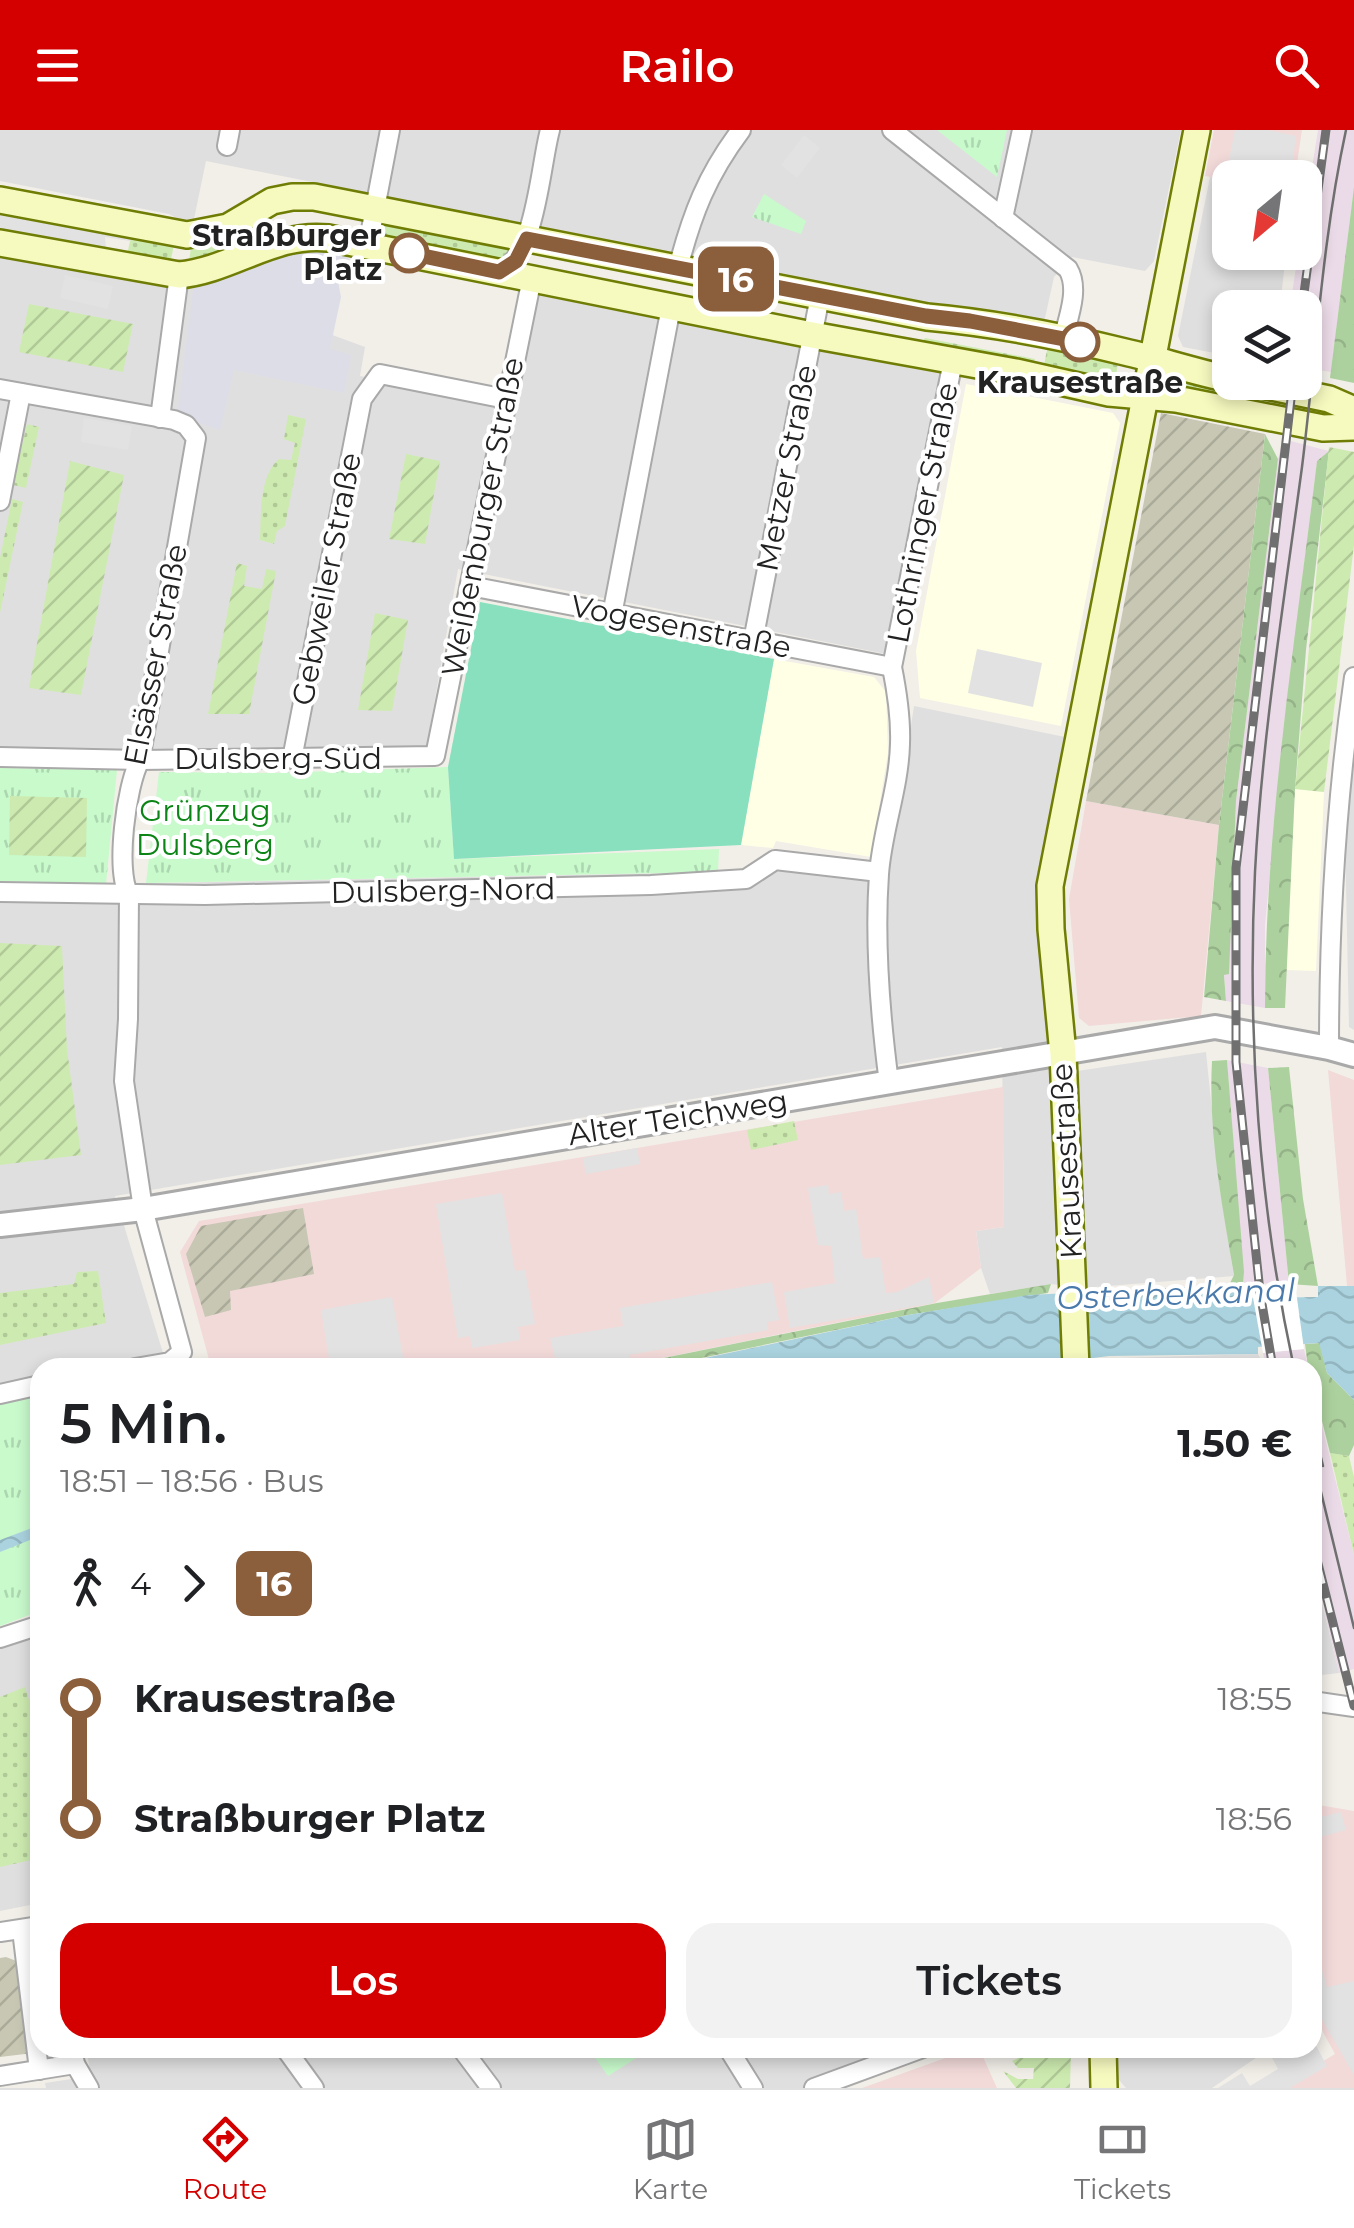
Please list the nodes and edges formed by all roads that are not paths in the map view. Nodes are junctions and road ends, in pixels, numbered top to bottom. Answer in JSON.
{"nodes":[{"id":1,"x":390,"y":130,"type":"edge"},
{"id":2,"x":550,"y":130,"type":"edge"},
{"id":3,"x":741,"y":130,"type":"edge"},
{"id":4,"x":892,"y":130,"type":"edge"},
{"id":5,"x":1022,"y":130,"type":"edge"},
{"id":6,"x":1197,"y":130,"type":"edge"},
{"id":7,"x":0,"y":200,"type":"edge"},
{"id":8,"x":374,"y":209,"type":"junction"},
{"id":9,"x":1003,"y":218,"type":"junction"},
{"id":10,"x":527,"y":239,"type":"junction"},
{"id":11,"x":0,"y":243,"type":"edge"},
{"id":12,"x":368,"y":245,"type":"junction"},
{"id":13,"x":678,"y":268,"type":"junction"},
{"id":14,"x":499,"y":272,"type":"junction"},
{"id":15,"x":180,"y":275,"type":"junction"},
{"id":16,"x":532,"y":278,"type":"junction"},
{"id":17,"x":820,"y":296,"type":"junction"},
{"id":18,"x":671,"y":307,"type":"junction"},
{"id":19,"x":812,"y":335,"type":"junction"},
{"id":20,"x":1064,"y":339,"type":"junction"},
{"id":21,"x":1150,"y":359,"type":"junction"},
{"id":22,"x":954,"y":360,"type":"junction"},
{"id":23,"x":1212,"y":375,"type":"edge"},
{"id":24,"x":0,"y":388,"type":"edge"},
{"id":25,"x":22,"y":393,"type":"junction"},
{"id":26,"x":1144,"y":396,"type":"junction"},
{"id":27,"x":1322,"y":398,"type":"edge"},
{"id":28,"x":506,"y":399,"type":"junction"},
{"id":29,"x":1354,"y":410,"type":"edge"},
{"id":30,"x":160,"y":418,"type":"junction"},
{"id":31,"x":1354,"y":427,"type":"edge"},
{"id":32,"x":0,"y":502,"type":"edge"},
{"id":33,"x":470,"y":586,"type":"junction"},
{"id":34,"x":612,"y":614,"type":"junction"},
{"id":35,"x":753,"y":641,"type":"junction"},
{"id":36,"x":892,"y":667,"type":"junction"},
{"id":37,"x":1354,"y":677,"type":"edge"},
{"id":38,"x":435,"y":756,"type":"joint"},
{"id":39,"x":0,"y":757,"type":"edge"},
{"id":40,"x":292,"y":759,"type":"junction"},
{"id":41,"x":140,"y":760,"type":"junction"},
{"id":42,"x":1346,"y":818,"type":"edge"},
{"id":43,"x":879,"y":872,"type":"junction"},
{"id":44,"x":0,"y":892,"type":"edge"},
{"id":45,"x":129,"y":895,"type":"junction"},
{"id":46,"x":1329,"y":1048,"type":"junction"},
{"id":47,"x":1063,"y":1054,"type":"junction"},
{"id":48,"x":1354,"y":1056,"type":"edge"},
{"id":49,"x":889,"y":1083,"type":"junction"},
{"id":50,"x":144,"y":1208,"type":"junction"},
{"id":51,"x":0,"y":1225,"type":"edge"},
{"id":52,"x":179,"y":1358,"type":"edge"},
{"id":53,"x":1076,"y":1358,"type":"edge"},
{"id":54,"x":30,"y":1387,"type":"edge"},
{"id":55,"x":0,"y":1394,"type":"edge"},
{"id":56,"x":30,"y":1628,"type":"edge"},
{"id":57,"x":0,"y":1638,"type":"edge"},
{"id":58,"x":1322,"y":1702,"type":"edge"},
{"id":59,"x":1354,"y":1707,"type":"edge"},
{"id":60,"x":30,"y":1928,"type":"edge"},
{"id":61,"x":0,"y":1932,"type":"edge"},
{"id":62,"x":38,"y":2058,"type":"edge"},
{"id":63,"x":68,"y":2058,"type":"edge"},
{"id":64,"x":74,"y":2058,"type":"edge"},
{"id":65,"x":293,"y":2058,"type":"edge"},
{"id":66,"x":468,"y":2058,"type":"edge"},
{"id":67,"x":734,"y":2058,"type":"edge"},
{"id":68,"x":896,"y":2058,"type":"edge"},
{"id":69,"x":1103,"y":2058,"type":"edge"},
{"id":70,"x":39,"y":2070,"type":"junction"},
{"id":71,"x":0,"y":2076,"type":"edge"},
{"id":72,"x":90,"y":2088,"type":"edge"},
{"id":73,"x":314,"y":2088,"type":"edge"},
{"id":74,"x":491,"y":2088,"type":"edge"},
{"id":75,"x":753,"y":2088,"type":"edge"},
{"id":76,"x":814,"y":2088,"type":"edge"},
{"id":77,"x":1104,"y":2088,"type":"edge"}],
"edges":[{"from":1,"to":8,"type":"street"},
{"from":2,"to":10,"type":"street"},
{"from":3,"to":13,"type":"street"},
{"from":4,"to":9,"type":"street"},
{"from":5,"to":9,"type":"street"},
{"from":6,"to":21,"type":"main road","name":"Krausestraße"},
{"from":7,"to":8,"type":"main road"},
{"from":8,"to":10,"type":"main road"},
{"from":8,"to":12,"type":"street"},
{"from":9,"to":20,"type":"street"},
{"from":10,"to":13,"type":"main road"},
{"from":10,"to":14,"type":"street"},
{"from":11,"to":15,"type":"main road"},
{"from":12,"to":14,"type":"main road"},
{"from":12,"to":15,"type":"main road"},
{"from":13,"to":17,"type":"main road"},
{"from":14,"to":16,"type":"main road"},
{"from":15,"to":30,"type":"street"},
{"from":16,"to":18,"type":"main road"},
{"from":16,"to":28,"type":"street","name":"Weißenburger Straße"},
{"from":17,"to":19,"type":"street","name":"Metzer Straße"},
{"from":17,"to":20,"type":"main road"},
{"from":18,"to":19,"type":"main road"},
{"from":18,"to":34,"type":"street"},
{"from":19,"to":22,"type":"main road"},
{"from":19,"to":35,"type":"street","name":"Metzer Straße"},
{"from":20,"to":21,"type":"main road"},
{"from":21,"to":23,"type":"main road"},
{"from":21,"to":26,"type":"main road","name":"Krausestraße"},
{"from":22,"to":26,"type":"main road"},
{"from":22,"to":36,"type":"street","name":"Lothringer Straße"},
{"from":24,"to":25,"type":"street"},
{"from":25,"to":30,"type":"street"},
{"from":25,"to":32,"type":"street"},
{"from":26,"to":31,"type":"main road"},
{"from":26,"to":47,"type":"main road","name":"Krausestraße"},
{"from":27,"to":29,"type":"main road"},
{"from":28,"to":33,"type":"street","name":"Weißenburger Straße"},
{"from":28,"to":40,"type":"street","name":"Gebweiler Straße"},
{"from":30,"to":41,"type":"street","name":"Elsässer Straße"},
{"from":33,"to":34,"type":"street","name":"Vogesenstraße"},
{"from":33,"to":38,"type":"street","name":"Weißenburger Straße"},
{"from":34,"to":35,"type":"street","name":"Vogesenstraße"},
{"from":35,"to":36,"type":"street","name":"Vogesenstraße"},
{"from":36,"to":43,"type":"street","name":"Lothringer Straße"},
{"from":37,"to":42,"type":"street"},
{"from":38,"to":40,"type":"street","name":"Dulsberg-Süd"},
{"from":39,"to":41,"type":"street","name":"Dulsberg-Süd"},
{"from":40,"to":41,"type":"street","name":"Dulsberg-Süd"},
{"from":41,"to":45,"type":"street","name":"Elsässer Straße"},
{"from":42,"to":46,"type":"street"},
{"from":43,"to":45,"type":"street","name":"Dulsberg-Nord"},
{"from":43,"to":49,"type":"street","name":"Lothringer Straße"},
{"from":44,"to":45,"type":"street","name":"Dulsberg-Nord"},
{"from":45,"to":50,"type":"street","name":"Elsässer Straße"},
{"from":46,"to":47,"type":"street","name":"Alter Teichweg"},
{"from":46,"to":48,"type":"street","name":"Alter Teichweg"},
{"from":47,"to":49,"type":"street","name":"Alter Teichweg"},
{"from":47,"to":53,"type":"main road","name":"Krausestraße"},
{"from":49,"to":50,"type":"street","name":"Alter Teichweg"},
{"from":50,"to":51,"type":"street","name":"Alter Teichweg"},
{"from":50,"to":52,"type":"street","name":"Elsässer Straße"},
{"from":54,"to":55,"type":"street"},
{"from":56,"to":57,"type":"street"},
{"from":58,"to":59,"type":"street"},
{"from":60,"to":61,"type":"street"},
{"from":62,"to":70,"type":"street"},
{"from":63,"to":70,"type":"street"},
{"from":64,"to":72,"type":"street"},
{"from":65,"to":73,"type":"street"},
{"from":66,"to":74,"type":"street"},
{"from":67,"to":75,"type":"street"},
{"from":68,"to":76,"type":"street"},
{"from":69,"to":77,"type":"main road"},
{"from":70,"to":71,"type":"street"}]}
